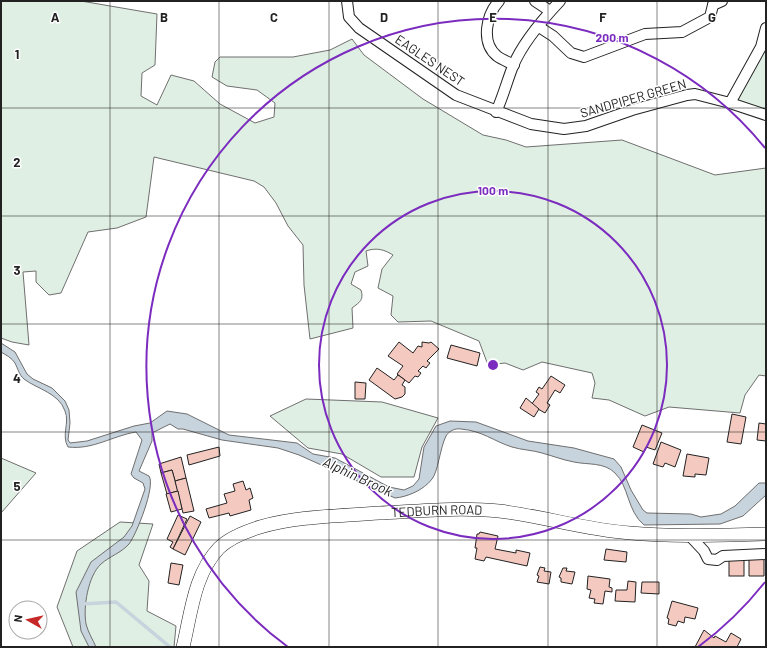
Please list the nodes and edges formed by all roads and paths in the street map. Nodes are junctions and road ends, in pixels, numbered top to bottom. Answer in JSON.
{"nodes":[{"id":1,"x":347,"y":1,"type":"edge"},
{"id":2,"x":499,"y":1,"type":"edge"},
{"id":3,"x":560,"y":1,"type":"edge"},
{"id":4,"x":539,"y":2,"type":"edge"},
{"id":5,"x":716,"y":2,"type":"edge"},
{"id":6,"x":550,"y":12,"type":"junction"},
{"id":7,"x":539,"y":27,"type":"junction"},
{"id":8,"x":766,"y":34,"type":"edge"},
{"id":9,"x":514,"y":65,"type":"junction"},
{"id":10,"x":730,"y":103,"type":"junction"},
{"id":11,"x":496,"y":112,"type":"junction"},
{"id":12,"x":766,"y":115,"type":"edge"},
{"id":13,"x":766,"y":534,"type":"edge"},
{"id":14,"x":689,"y":535,"type":"junction"},
{"id":15,"x":766,"y":554,"type":"edge"},
{"id":16,"x":184,"y":647,"type":"edge"}],
"edges":[{"from":1,"to":11,"type":"street","name":"EAGLES NEST"},
{"from":2,"to":9,"type":"street"},
{"from":3,"to":6,"type":"street"},
{"from":4,"to":6,"type":"street"},
{"from":5,"to":7,"type":"street"},
{"from":6,"to":7,"type":"street"},
{"from":7,"to":9,"type":"street"},
{"from":8,"to":10,"type":"street"},
{"from":9,"to":11,"type":"street"},
{"from":10,"to":11,"type":"street","name":"SANDPIPER GREEN"},
{"from":10,"to":12,"type":"street","name":"SANDPIPER GREEN"},
{"from":13,"to":14,"type":"street","name":"TEDBURN ROAD"},
{"from":14,"to":15,"type":"street"},
{"from":14,"to":16,"type":"street","name":"TEDBURN ROAD"}]}
